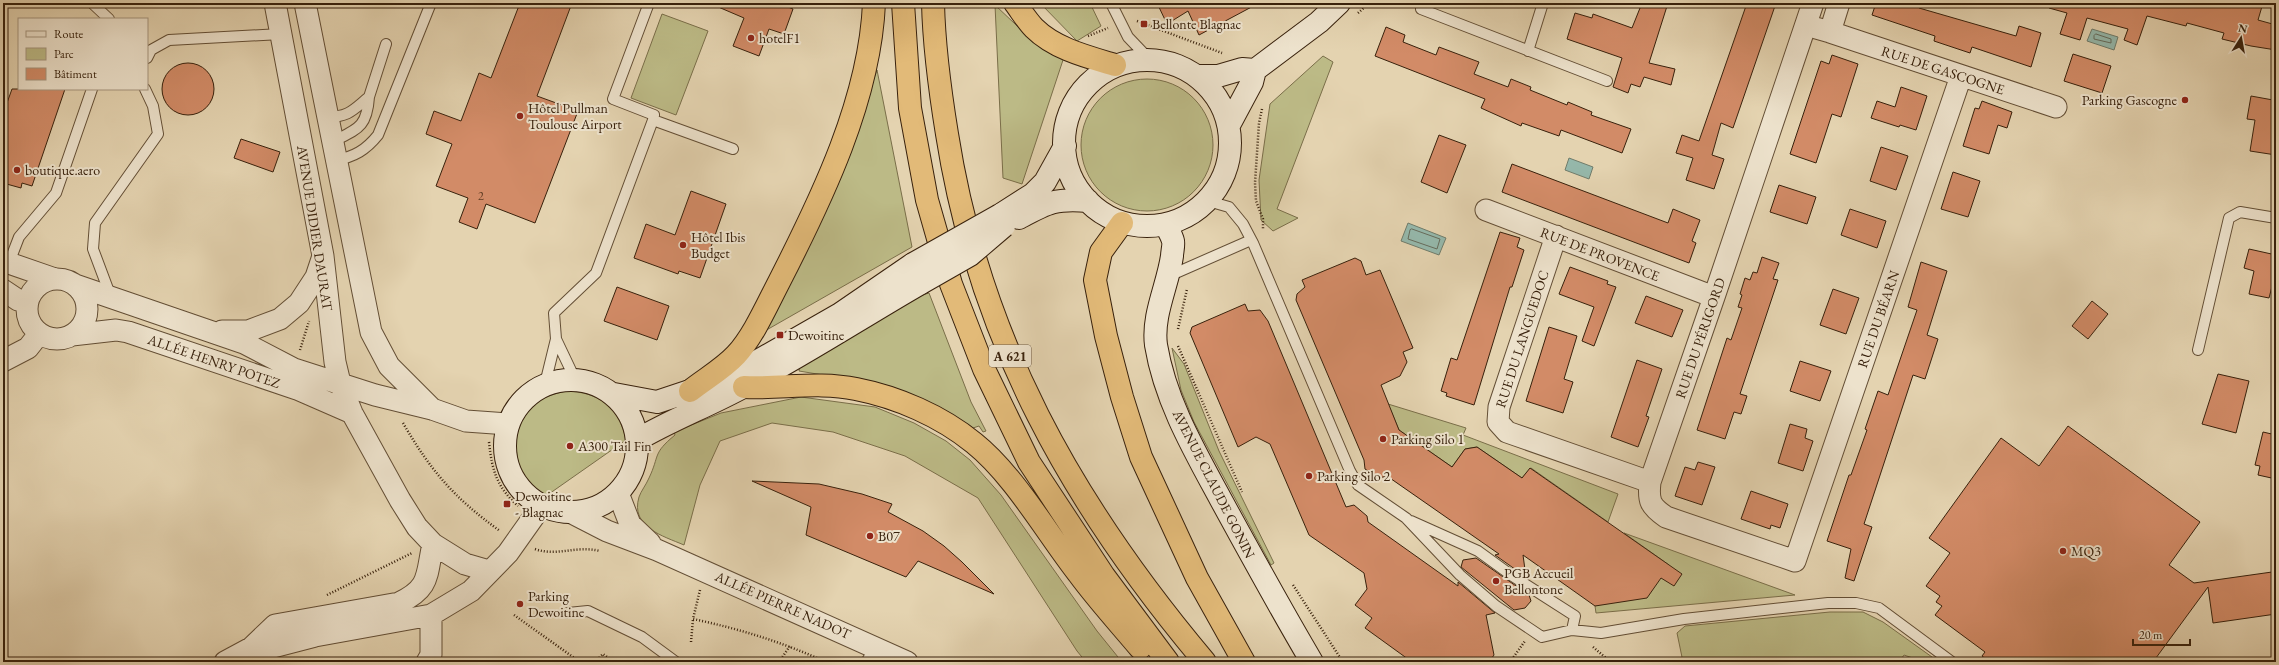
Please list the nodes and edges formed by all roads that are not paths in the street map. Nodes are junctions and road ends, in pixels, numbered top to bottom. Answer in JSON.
{"nodes":[{"id":1,"x":92,"y":3,"type":"edge"},
{"id":2,"x":275,"y":3,"type":"edge"},
{"id":3,"x":305,"y":3,"type":"edge"},
{"id":4,"x":431,"y":3,"type":"edge"},
{"id":5,"x":649,"y":3,"type":"edge"},
{"id":6,"x":874,"y":3,"type":"edge"},
{"id":7,"x":903,"y":3,"type":"edge"},
{"id":8,"x":934,"y":3,"type":"edge"},
{"id":9,"x":1015,"y":3,"type":"edge"},
{"id":10,"x":1111,"y":3,"type":"edge"},
{"id":11,"x":1339,"y":3,"type":"edge"},
{"id":12,"x":1544,"y":3,"type":"edge"},
{"id":13,"x":1813,"y":3,"type":"edge"},
{"id":14,"x":1838,"y":3,"type":"edge"},
{"id":15,"x":1421,"y":9,"type":"dead end"},
{"id":16,"x":108,"y":18,"type":"edge"},
{"id":17,"x":1806,"y":24,"type":"junction"},
{"id":18,"x":1830,"y":32,"type":"junction"},
{"id":19,"x":281,"y":34,"type":"junction"},
{"id":20,"x":386,"y":44,"type":"dead end"},
{"id":21,"x":1528,"y":51,"type":"junction"},
{"id":22,"x":148,"y":56,"type":"edge"},
{"id":23,"x":1149,"y":59,"type":"junction"},
{"id":24,"x":1115,"y":66,"type":"junction"},
{"id":25,"x":1255,"y":70,"type":"junction"},
{"id":26,"x":1197,"y":76,"type":"junction"},
{"id":27,"x":1961,"y":76,"type":"junction"},
{"id":28,"x":1607,"y":81,"type":"dead end"},
{"id":29,"x":92,"y":90,"type":"edge"},
{"id":30,"x":145,"y":90,"type":"edge"},
{"id":31,"x":369,"y":97,"type":"junction"},
{"id":32,"x":2056,"y":107,"type":"dead end"},
{"id":33,"x":327,"y":117,"type":"junction"},
{"id":34,"x":653,"y":120,"type":"junction"},
{"id":35,"x":1230,"y":125,"type":"junction"},
{"id":36,"x":1065,"y":146,"type":"junction"},
{"id":37,"x":733,"y":149,"type":"dead end"},
{"id":38,"x":334,"y":151,"type":"junction"},
{"id":39,"x":1088,"y":201,"type":"junction"},
{"id":40,"x":1208,"y":201,"type":"junction"},
{"id":41,"x":1486,"y":210,"type":"dead end"},
{"id":42,"x":2276,"y":218,"type":"edge"},
{"id":43,"x":1002,"y":221,"type":"junction"},
{"id":44,"x":1122,"y":223,"type":"junction"},
{"id":45,"x":1166,"y":225,"type":"junction"},
{"id":46,"x":1556,"y":236,"type":"junction"},
{"id":47,"x":1252,"y":241,"type":"junction"},
{"id":48,"x":323,"y":256,"type":"junction"},
{"id":49,"x":6,"y":262,"type":"edge"},
{"id":50,"x":917,"y":273,"type":"junction"},
{"id":51,"x":55,"y":279,"type":"junction"},
{"id":52,"x":1179,"y":280,"type":"junction"},
{"id":53,"x":75,"y":285,"type":"junction"},
{"id":54,"x":3,"y":290,"type":"edge"},
{"id":55,"x":111,"y":297,"type":"junction"},
{"id":56,"x":1714,"y":297,"type":"junction"},
{"id":57,"x":27,"y":302,"type":"junction"},
{"id":58,"x":208,"y":330,"type":"junction"},
{"id":59,"x":39,"y":334,"type":"junction"},
{"id":60,"x":72,"y":335,"type":"junction"},
{"id":61,"x":556,"y":339,"type":"junction"},
{"id":62,"x":2198,"y":350,"type":"dead end"},
{"id":63,"x":3,"y":361,"type":"edge"},
{"id":64,"x":575,"y":379,"type":"junction"},
{"id":65,"x":340,"y":383,"type":"junction"},
{"id":66,"x":545,"y":384,"type":"junction"},
{"id":67,"x":744,"y":387,"type":"junction"},
{"id":68,"x":690,"y":391,"type":"junction"},
{"id":69,"x":614,"y":394,"type":"junction"},
{"id":70,"x":432,"y":409,"type":"junction"},
{"id":71,"x":352,"y":413,"type":"junction"},
{"id":72,"x":508,"y":424,"type":"junction"},
{"id":73,"x":637,"y":440,"type":"junction"},
{"id":74,"x":1650,"y":482,"type":"junction"},
{"id":75,"x":618,"y":493,"type":"junction"},
{"id":76,"x":542,"y":505,"type":"junction"},
{"id":77,"x":570,"y":512,"type":"junction"},
{"id":78,"x":1406,"y":518,"type":"junction"},
{"id":79,"x":424,"y":547,"type":"junction"},
{"id":80,"x":657,"y":550,"type":"junction"},
{"id":81,"x":1795,"y":561,"type":"joint"},
{"id":82,"x":489,"y":571,"type":"junction"},
{"id":83,"x":568,"y":613,"type":"dead end"},
{"id":84,"x":430,"y":614,"type":"junction"},
{"id":85,"x":1572,"y":630,"type":"junction"},
{"id":86,"x":251,"y":648,"type":"junction"},
{"id":87,"x":871,"y":654,"type":"edge"},
{"id":88,"x":225,"y":662,"type":"edge"},
{"id":89,"x":427,"y":662,"type":"edge"},
{"id":90,"x":676,"y":662,"type":"edge"},
{"id":91,"x":907,"y":662,"type":"edge"},
{"id":92,"x":1152,"y":662,"type":"edge"},
{"id":93,"x":1168,"y":662,"type":"edge"},
{"id":94,"x":1204,"y":662,"type":"edge"},
{"id":95,"x":1244,"y":662,"type":"edge"},
{"id":96,"x":1312,"y":662,"type":"edge"},
{"id":97,"x":1952,"y":662,"type":"edge"}],
"edges":[{"from":1,"to":16,"type":"lane"},
{"from":2,"to":19,"type":"street","name":"AVENUE DIDIER DAURAT"},
{"from":3,"to":33,"type":"street"},
{"from":4,"to":38,"type":"lane"},
{"from":5,"to":34,"type":"lane"},
{"from":6,"to":68,"type":"highway"},
{"from":7,"to":93,"type":"highway","number":"A 621"},
{"from":8,"to":94,"type":"highway","number":"A 621"},
{"from":9,"to":24,"type":"highway"},
{"from":10,"to":23,"type":"lane"},
{"from":11,"to":25,"type":"main road"},
{"from":12,"to":21,"type":"lane"},
{"from":13,"to":17,"type":"street","name":"RUE DU PÉRIGORD"},
{"from":14,"to":18,"type":"street"},
{"from":15,"to":21,"type":"lane"},
{"from":17,"to":18,"type":"street","name":"RUE DE GASCOGNE"},
{"from":17,"to":56,"type":"street","name":"RUE DU PÉRIGORD"},
{"from":18,"to":27,"type":"street","name":"RUE DE GASCOGNE"},
{"from":19,"to":22,"type":"lane"},
{"from":19,"to":48,"type":"street","name":"AVENUE DIDIER DAURAT"},
{"from":20,"to":31,"type":"lane"},
{"from":21,"to":28,"type":"lane"},
{"from":23,"to":24,"type":"main road"},
{"from":23,"to":26,"type":"main road"},
{"from":24,"to":36,"type":"main road"},
{"from":25,"to":26,"type":"main road"},
{"from":25,"to":35,"type":"main road"},
{"from":26,"to":35,"type":"main road"},
{"from":27,"to":32,"type":"street","name":"RUE DE GASCOGNE"},
{"from":27,"to":81,"type":"street","name":"RUE DU BÉARN"},
{"from":29,"to":49,"type":"lane"},
{"from":30,"to":55,"type":"lane"},
{"from":31,"to":33,"type":"lane"},
{"from":31,"to":38,"type":"lane"},
{"from":33,"to":38,"type":"street"},
{"from":34,"to":37,"type":"lane"},
{"from":34,"to":61,"type":"lane"},
{"from":35,"to":40,"type":"main road"},
{"from":36,"to":39,"type":"main road"},
{"from":36,"to":43,"type":"main road"},
{"from":38,"to":70,"type":"street"},
{"from":39,"to":43,"type":"main road"},
{"from":39,"to":44,"type":"main road"},
{"from":40,"to":45,"type":"main road"},
{"from":40,"to":47,"type":"lane"},
{"from":41,"to":46,"type":"street","name":"RUE DE PROVENCE"},
{"from":42,"to":62,"type":"lane"},
{"from":43,"to":50,"type":"main road","bridge":true},
{"from":44,"to":45,"type":"main road"},
{"from":44,"to":95,"type":"highway"},
{"from":45,"to":52,"type":"main road","name":"AVENUE CLAUDE GONIN"},
{"from":46,"to":56,"type":"street","name":"RUE DE PROVENCE"},
{"from":46,"to":74,"type":"street","name":"RUE DU LANGUEDOC"},
{"from":47,"to":52,"type":"lane"},
{"from":47,"to":78,"type":"lane"},
{"from":48,"to":58,"type":"street","name":"ALLÉE HENRY POTEZ"},
{"from":48,"to":65,"type":"street","name":"AVENUE DIDIER DAURAT"},
{"from":49,"to":51,"type":"street"},
{"from":50,"to":67,"type":"main road"},
{"from":50,"to":68,"type":"main road"},
{"from":51,"to":53,"type":"street"},
{"from":51,"to":57,"type":"street"},
{"from":52,"to":96,"type":"main road","name":"AVENUE CLAUDE GONIN"},
{"from":53,"to":55,"type":"street","name":"ALLÉE HENRY POTEZ"},
{"from":53,"to":60,"type":"street"},
{"from":54,"to":57,"type":"street"},
{"from":55,"to":58,"type":"street","name":"ALLÉE HENRY POTEZ"},
{"from":56,"to":74,"type":"street","name":"RUE DU PÉRIGORD"},
{"from":57,"to":59,"type":"street"},
{"from":58,"to":65,"type":"street","name":"ALLÉE HENRY POTEZ"},
{"from":59,"to":60,"type":"street"},
{"from":59,"to":63,"type":"street"},
{"from":60,"to":71,"type":"street","name":"ALLÉE HENRY POTEZ"},
{"from":61,"to":64,"type":"lane"},
{"from":61,"to":66,"type":"lane"},
{"from":64,"to":66,"type":"main road"},
{"from":64,"to":69,"type":"main road"},
{"from":65,"to":70,"type":"street"},
{"from":65,"to":71,"type":"street","name":"AVENUE DIDIER DAURAT"},
{"from":66,"to":72,"type":"main road"},
{"from":67,"to":73,"type":"main road"},
{"from":67,"to":92,"type":"highway"},
{"from":68,"to":69,"type":"main road"},
{"from":69,"to":73,"type":"main road"},
{"from":70,"to":72,"type":"street"},
{"from":71,"to":79,"type":"street","name":"AVENUE DIDIER DAURAT"},
{"from":72,"to":76,"type":"main road"},
{"from":73,"to":75,"type":"main road"},
{"from":74,"to":81,"type":"street","name":"RUE DU PÉRIGORD"},
{"from":75,"to":77,"type":"main road"},
{"from":75,"to":80,"type":"street","name":"ALLÉE PIERRE NADOT"},
{"from":76,"to":77,"type":"main road"},
{"from":76,"to":82,"type":"street"},
{"from":77,"to":80,"type":"street","name":"ALLÉE PIERRE NADOT"},
{"from":78,"to":85,"type":"lane"},
{"from":78,"to":85,"type":"lane"},
{"from":79,"to":82,"type":"street","name":"AVENUE DIDIER DAURAT"},
{"from":79,"to":86,"type":"street"},
{"from":80,"to":87,"type":"street","name":"ALLÉE PIERRE NADOT"},
{"from":82,"to":84,"type":"street"},
{"from":83,"to":90,"type":"lane"},
{"from":84,"to":86,"type":"street"},
{"from":84,"to":89,"type":"street"},
{"from":85,"to":97,"type":"lane"},
{"from":86,"to":88,"type":"street"},
{"from":87,"to":91,"type":"street","name":"ALLÉE PIERRE NADOT"}]}
